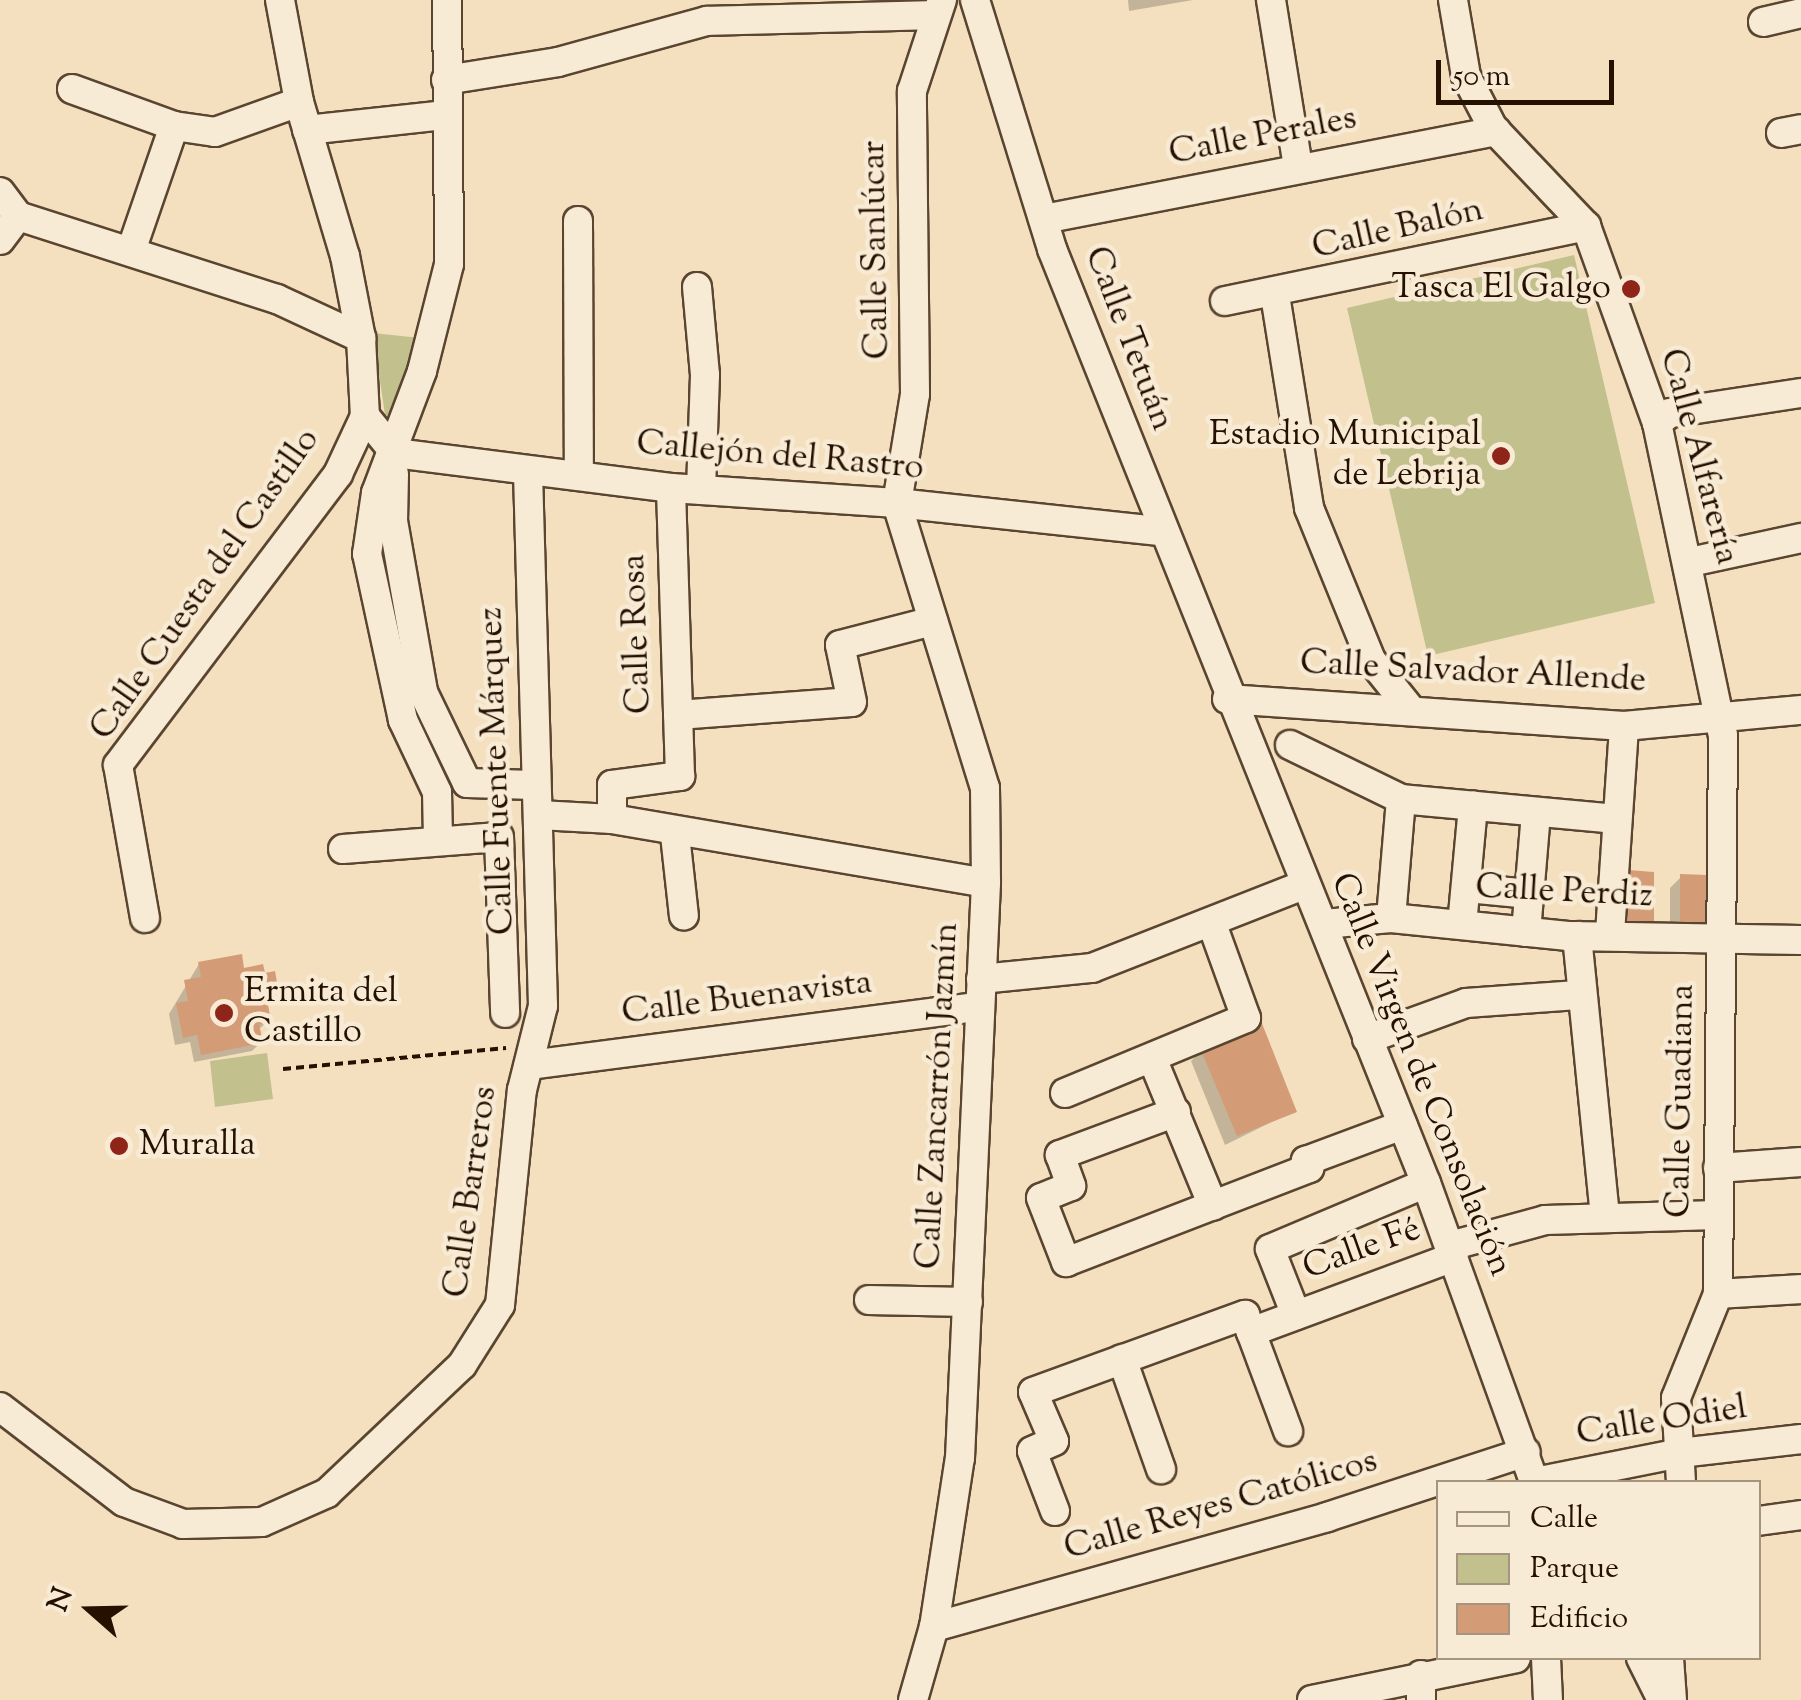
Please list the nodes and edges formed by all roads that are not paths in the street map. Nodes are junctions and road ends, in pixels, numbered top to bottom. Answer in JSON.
{"nodes":[{"id":1,"x":280,"y":0,"type":"edge"},
{"id":2,"x":446,"y":0,"type":"edge"},
{"id":3,"x":975,"y":0,"type":"edge"},
{"id":4,"x":1272,"y":0,"type":"edge"},
{"id":5,"x":1453,"y":0,"type":"edge"},
{"id":6,"x":938,"y":7,"type":"edge"},
{"id":7,"x":1801,"y":13,"type":"edge"},
{"id":8,"x":1763,"y":22,"type":"dead end"},
{"id":9,"x":446,"y":80,"type":"junction"},
{"id":10,"x":72,"y":88,"type":"dead end"},
{"id":11,"x":299,"y":102,"type":"junction"},
{"id":12,"x":446,"y":115,"type":"junction"},
{"id":13,"x":174,"y":126,"type":"junction"},
{"id":14,"x":307,"y":130,"type":"junction"},
{"id":15,"x":1497,"y":131,"type":"junction"},
{"id":16,"x":1298,"y":166,"type":"junction"},
{"id":17,"x":0,"y":192,"type":"edge"},
{"id":18,"x":18,"y":216,"type":"junction"},
{"id":19,"x":1044,"y":220,"type":"junction"},
{"id":20,"x":578,"y":222,"type":"dead end"},
{"id":21,"x":1586,"y":226,"type":"junction"},
{"id":22,"x":0,"y":240,"type":"edge"},
{"id":23,"x":132,"y":248,"type":"junction"},
{"id":24,"x":697,"y":287,"type":"dead end"},
{"id":25,"x":1275,"y":296,"type":"junction"},
{"id":26,"x":1225,"y":301,"type":"dead end"},
{"id":27,"x":362,"y":338,"type":"junction"},
{"id":28,"x":1801,"y":392,"type":"edge"},
{"id":29,"x":365,"y":416,"type":"junction"},
{"id":30,"x":1657,"y":423,"type":"junction"},
{"id":31,"x":395,"y":453,"type":"junction"},
{"id":32,"x":579,"y":476,"type":"junction"},
{"id":33,"x":528,"y":485,"type":"junction"},
{"id":34,"x":671,"y":488,"type":"junction"},
{"id":35,"x":700,"y":490,"type":"junction"},
{"id":36,"x":898,"y":503,"type":"junction"},
{"id":37,"x":1160,"y":531,"type":"junction"},
{"id":38,"x":1801,"y":538,"type":"edge"},
{"id":39,"x":1690,"y":562,"type":"junction"},
{"id":40,"x":934,"y":621,"type":"junction"},
{"id":41,"x":1228,"y":699,"type":"junction"},
{"id":42,"x":1412,"y":710,"type":"junction"},
{"id":43,"x":1801,"y":710,"type":"edge"},
{"id":44,"x":1714,"y":713,"type":"junction"},
{"id":45,"x":678,"y":715,"type":"junction"},
{"id":46,"x":1624,"y":726,"type":"junction"},
{"id":47,"x":1290,"y":745,"type":"dead end"},
{"id":48,"x":534,"y":785,"type":"junction"},
{"id":49,"x":1400,"y":799,"type":"junction"},
{"id":50,"x":1473,"y":806,"type":"junction"},
{"id":51,"x":1536,"y":812,"type":"junction"},
{"id":52,"x":539,"y":815,"type":"junction"},
{"id":53,"x":612,"y":819,"type":"junction"},
{"id":54,"x":1616,"y":819,"type":"junction"},
{"id":55,"x":675,"y":834,"type":"junction"},
{"id":56,"x":438,"y":839,"type":"junction"},
{"id":57,"x":343,"y":849,"type":"dead end"},
{"id":58,"x":986,"y":883,"type":"junction"},
{"id":59,"x":1304,"y":885,"type":"junction"},
{"id":60,"x":1466,"y":888,"type":"junction"},
{"id":61,"x":1529,"y":894,"type":"junction"},
{"id":62,"x":684,"y":916,"type":"dead end"},
{"id":63,"x":145,"y":918,"type":"dead end"},
{"id":64,"x":1392,"y":918,"type":"junction"},
{"id":65,"x":1212,"y":924,"type":"junction"},
{"id":66,"x":1324,"y":924,"type":"junction"},
{"id":67,"x":1462,"y":925,"type":"junction"},
{"id":68,"x":1526,"y":932,"type":"junction"},
{"id":69,"x":1610,"y":933,"type":"junction"},
{"id":70,"x":1578,"y":936,"type":"junction"},
{"id":71,"x":1722,"y":938,"type":"junction"},
{"id":72,"x":1801,"y":940,"type":"edge"},
{"id":73,"x":991,"y":978,"type":"junction"},
{"id":74,"x":1578,"y":995,"type":"junction"},
{"id":75,"x":976,"y":1007,"type":"junction"},
{"id":76,"x":505,"y":1013,"type":"dead end"},
{"id":77,"x":1367,"y":1039,"type":"junction"},
{"id":78,"x":1152,"y":1058,"type":"junction"},
{"id":79,"x":529,"y":1065,"type":"junction"},
{"id":80,"x":1064,"y":1093,"type":"dead end"},
{"id":81,"x":1176,"y":1112,"type":"junction"},
{"id":82,"x":1403,"y":1125,"type":"junction"},
{"id":83,"x":1801,"y":1162,"type":"edge"},
{"id":84,"x":1718,"y":1168,"type":"junction"},
{"id":85,"x":1426,"y":1183,"type":"junction"},
{"id":86,"x":1213,"y":1206,"type":"junction"},
{"id":87,"x":1605,"y":1215,"type":"junction"},
{"id":88,"x":1717,"y":1215,"type":"junction"},
{"id":89,"x":1452,"y":1251,"type":"junction"},
{"id":90,"x":1801,"y":1289,"type":"edge"},
{"id":91,"x":1718,"y":1294,"type":"junction"},
{"id":92,"x":869,"y":1300,"type":"dead end"},
{"id":93,"x":968,"y":1302,"type":"junction"},
{"id":94,"x":1296,"y":1315,"type":"junction"},
{"id":95,"x":1248,"y":1323,"type":"junction"},
{"id":96,"x":1122,"y":1359,"type":"junction"},
{"id":97,"x":0,"y":1407,"type":"edge"},
{"id":98,"x":1288,"y":1432,"type":"dead end"},
{"id":99,"x":1801,"y":1439,"type":"edge"},
{"id":100,"x":1526,"y":1452,"type":"junction"},
{"id":101,"x":1680,"y":1453,"type":"junction"},
{"id":102,"x":1161,"y":1469,"type":"dead end"},
{"id":103,"x":1440,"y":1480,"type":"edge"},
{"id":104,"x":1534,"y":1480,"type":"edge"},
{"id":105,"x":1545,"y":1480,"type":"edge"},
{"id":106,"x":1682,"y":1480,"type":"edge"},
{"id":107,"x":1436,"y":1481,"type":"edge"},
{"id":108,"x":1055,"y":1511,"type":"dead end"},
{"id":109,"x":1801,"y":1514,"type":"edge"},
{"id":110,"x":1761,"y":1521,"type":"edge"},
{"id":111,"x":934,"y":1627,"type":"junction"},
{"id":112,"x":1509,"y":1660,"type":"edge"},
{"id":113,"x":1546,"y":1660,"type":"edge"},
{"id":114,"x":1642,"y":1660,"type":"edge"},
{"id":115,"x":1669,"y":1660,"type":"edge"},
{"id":116,"x":1421,"y":1687,"type":"edge"},
{"id":117,"x":913,"y":1700,"type":"edge"},
{"id":118,"x":1312,"y":1700,"type":"edge"},
{"id":119,"x":1548,"y":1700,"type":"edge"},
{"id":120,"x":1662,"y":1700,"type":"edge"},
{"id":121,"x":1672,"y":1700,"type":"edge"}],
"edges":[{"from":1,"to":11,"type":"street"},
{"from":2,"to":9,"type":"street"},
{"from":3,"to":19,"type":"street","name":"Calle Tetuán"},
{"from":4,"to":16,"type":"street"},
{"from":5,"to":15,"type":"street"},
{"from":6,"to":9,"type":"street"},
{"from":6,"to":36,"type":"street","name":"Calle Sanlúcar"},
{"from":7,"to":8,"type":"street"},
{"from":9,"to":12,"type":"street"},
{"from":10,"to":13,"type":"street"},
{"from":11,"to":13,"type":"street"},
{"from":11,"to":14,"type":"street"},
{"from":12,"to":14,"type":"street"},
{"from":12,"to":31,"type":"street"},
{"from":13,"to":23,"type":"street"},
{"from":14,"to":27,"type":"street"},
{"from":15,"to":16,"type":"street","name":"Calle Perales"},
{"from":15,"to":21,"type":"street"},
{"from":16,"to":19,"type":"street","name":"Calle Perales"},
{"from":17,"to":18,"type":"street"},
{"from":18,"to":22,"type":"street"},
{"from":18,"to":23,"type":"street"},
{"from":19,"to":37,"type":"street","name":"Calle Tetuán"},
{"from":20,"to":32,"type":"street"},
{"from":21,"to":25,"type":"street","name":"Calle Balón"},
{"from":21,"to":30,"type":"street","name":"Calle Alfarería"},
{"from":23,"to":27,"type":"street"},
{"from":24,"to":35,"type":"street"},
{"from":25,"to":26,"type":"street","name":"Calle Balón"},
{"from":25,"to":42,"type":"street"},
{"from":27,"to":29,"type":"street"},
{"from":28,"to":30,"type":"street"},
{"from":29,"to":31,"type":"street"},
{"from":29,"to":63,"type":"street","name":"Calle Cuesta del Castillo"},
{"from":30,"to":39,"type":"street","name":"Calle Alfarería"},
{"from":31,"to":33,"type":"street","name":"Callejón del Rastro"},
{"from":31,"to":48,"type":"street"},
{"from":31,"to":56,"type":"street"},
{"from":32,"to":33,"type":"street","name":"Callejón del Rastro"},
{"from":32,"to":34,"type":"street","name":"Callejón del Rastro"},
{"from":33,"to":48,"type":"street","name":"Calle Fuente Márquez"},
{"from":34,"to":35,"type":"street","name":"Callejón del Rastro"},
{"from":34,"to":45,"type":"street","name":"Calle Rosa"},
{"from":35,"to":36,"type":"street","name":"Callejón del Rastro"},
{"from":36,"to":37,"type":"street","name":"Callejón del Rastro"},
{"from":36,"to":40,"type":"street","name":"Calle Zancarrón Jazmín"},
{"from":37,"to":41,"type":"street","name":"Calle Tetuán"},
{"from":38,"to":39,"type":"street"},
{"from":39,"to":44,"type":"street","name":"Calle Alfarería"},
{"from":40,"to":45,"type":"street"},
{"from":40,"to":58,"type":"street","name":"Calle Zancarrón Jazmín"},
{"from":41,"to":42,"type":"street","name":"Calle Salvador Allende"},
{"from":41,"to":59,"type":"street","name":"Calle Virgen de Consolación"},
{"from":42,"to":46,"type":"street","name":"Calle Salvador Allende"},
{"from":43,"to":44,"type":"street","name":"Calle Salvador Allende"},
{"from":44,"to":46,"type":"street","name":"Calle Salvador Allende"},
{"from":44,"to":71,"type":"street","name":"Calle Guadiana"},
{"from":45,"to":53,"type":"street","name":"Calle Rosa"},
{"from":46,"to":54,"type":"street"},
{"from":47,"to":49,"type":"street"},
{"from":48,"to":52,"type":"street","name":"Calle Fuente Márquez"},
{"from":49,"to":50,"type":"street"},
{"from":49,"to":64,"type":"street"},
{"from":50,"to":51,"type":"street"},
{"from":50,"to":60,"type":"street"},
{"from":51,"to":54,"type":"street"},
{"from":51,"to":61,"type":"street"},
{"from":52,"to":53,"type":"street"},
{"from":52,"to":79,"type":"street","name":"Calle Fuente Márquez"},
{"from":53,"to":55,"type":"street"},
{"from":54,"to":69,"type":"street"},
{"from":55,"to":58,"type":"street"},
{"from":55,"to":62,"type":"street"},
{"from":56,"to":57,"type":"street"},
{"from":56,"to":76,"type":"street"},
{"from":58,"to":73,"type":"street","name":"Calle Zancarrón Jazmín"},
{"from":59,"to":65,"type":"street"},
{"from":59,"to":66,"type":"street","name":"Calle Virgen de Consolación"},
{"from":60,"to":61,"type":"street"},
{"from":60,"to":67,"type":"street"},
{"from":61,"to":68,"type":"street"},
{"from":64,"to":66,"type":"street","name":"Calle Perdiz"},
{"from":64,"to":67,"type":"street","name":"Calle Perdiz"},
{"from":65,"to":73,"type":"street"},
{"from":65,"to":78,"type":"street"},
{"from":66,"to":77,"type":"street","name":"Calle Virgen de Consolación"},
{"from":67,"to":68,"type":"street","name":"Calle Perdiz"},
{"from":68,"to":70,"type":"street","name":"Calle Perdiz"},
{"from":69,"to":70,"type":"street","name":"Calle Perdiz"},
{"from":69,"to":71,"type":"street","name":"Calle Perdiz"},
{"from":70,"to":74,"type":"street"},
{"from":71,"to":72,"type":"street","name":"Calle Perdiz"},
{"from":71,"to":84,"type":"street","name":"Calle Guadiana"},
{"from":73,"to":75,"type":"street","name":"Calle Zancarrón Jazmín"},
{"from":74,"to":77,"type":"street"},
{"from":74,"to":87,"type":"street"},
{"from":75,"to":79,"type":"street","name":"Calle Buenavista"},
{"from":75,"to":93,"type":"street","name":"Calle Zancarrón Jazmín"},
{"from":77,"to":82,"type":"street","name":"Calle Virgen de Consolación"},
{"from":78,"to":80,"type":"street"},
{"from":78,"to":81,"type":"street"},
{"from":79,"to":97,"type":"street","name":"Calle Barreros"},
{"from":81,"to":86,"type":"street"},
{"from":81,"to":86,"type":"street"},
{"from":82,"to":85,"type":"street","name":"Calle Virgen de Consolación"},
{"from":82,"to":86,"type":"street"},
{"from":83,"to":84,"type":"street"},
{"from":84,"to":88,"type":"street","name":"Calle Guadiana"},
{"from":85,"to":89,"type":"street","name":"Calle Virgen de Consolación"},
{"from":85,"to":94,"type":"street"},
{"from":87,"to":88,"type":"street","name":"Calle Fé"},
{"from":87,"to":89,"type":"street","name":"Calle Fé"},
{"from":88,"to":91,"type":"street","name":"Calle Guadiana"},
{"from":89,"to":94,"type":"street","name":"Calle Fé"},
{"from":89,"to":100,"type":"street","name":"Calle Virgen de Consolación"},
{"from":90,"to":91,"type":"street"},
{"from":91,"to":101,"type":"street","name":"Calle Guadiana"},
{"from":92,"to":93,"type":"street"},
{"from":93,"to":111,"type":"street","name":"Calle Zancarrón Jazmín"},
{"from":94,"to":95,"type":"street","name":"Calle Fé"},
{"from":95,"to":96,"type":"street","name":"Calle Fé"},
{"from":95,"to":98,"type":"street"},
{"from":96,"to":102,"type":"street"},
{"from":96,"to":108,"type":"street","name":"Calle Fé"},
{"from":99,"to":101,"type":"street","name":"Calle Odiel"},
{"from":100,"to":103,"type":"street","name":"Calle Reyes Católicos"},
{"from":100,"to":104,"type":"street","name":"Calle Virgen de Consolación"},
{"from":101,"to":105,"type":"street","name":"Calle Odiel"},
{"from":101,"to":106,"type":"street","name":"Calle Guadiana"},
{"from":107,"to":111,"type":"street","name":"Calle Reyes Católicos"},
{"from":109,"to":110,"type":"street"},
{"from":111,"to":117,"type":"street","name":"Calle Zancarrón Jazmín"},
{"from":112,"to":116,"type":"street"},
{"from":113,"to":119,"type":"street"},
{"from":114,"to":120,"type":"street"},
{"from":115,"to":121,"type":"street"},
{"from":116,"to":118,"type":"street"}]}
